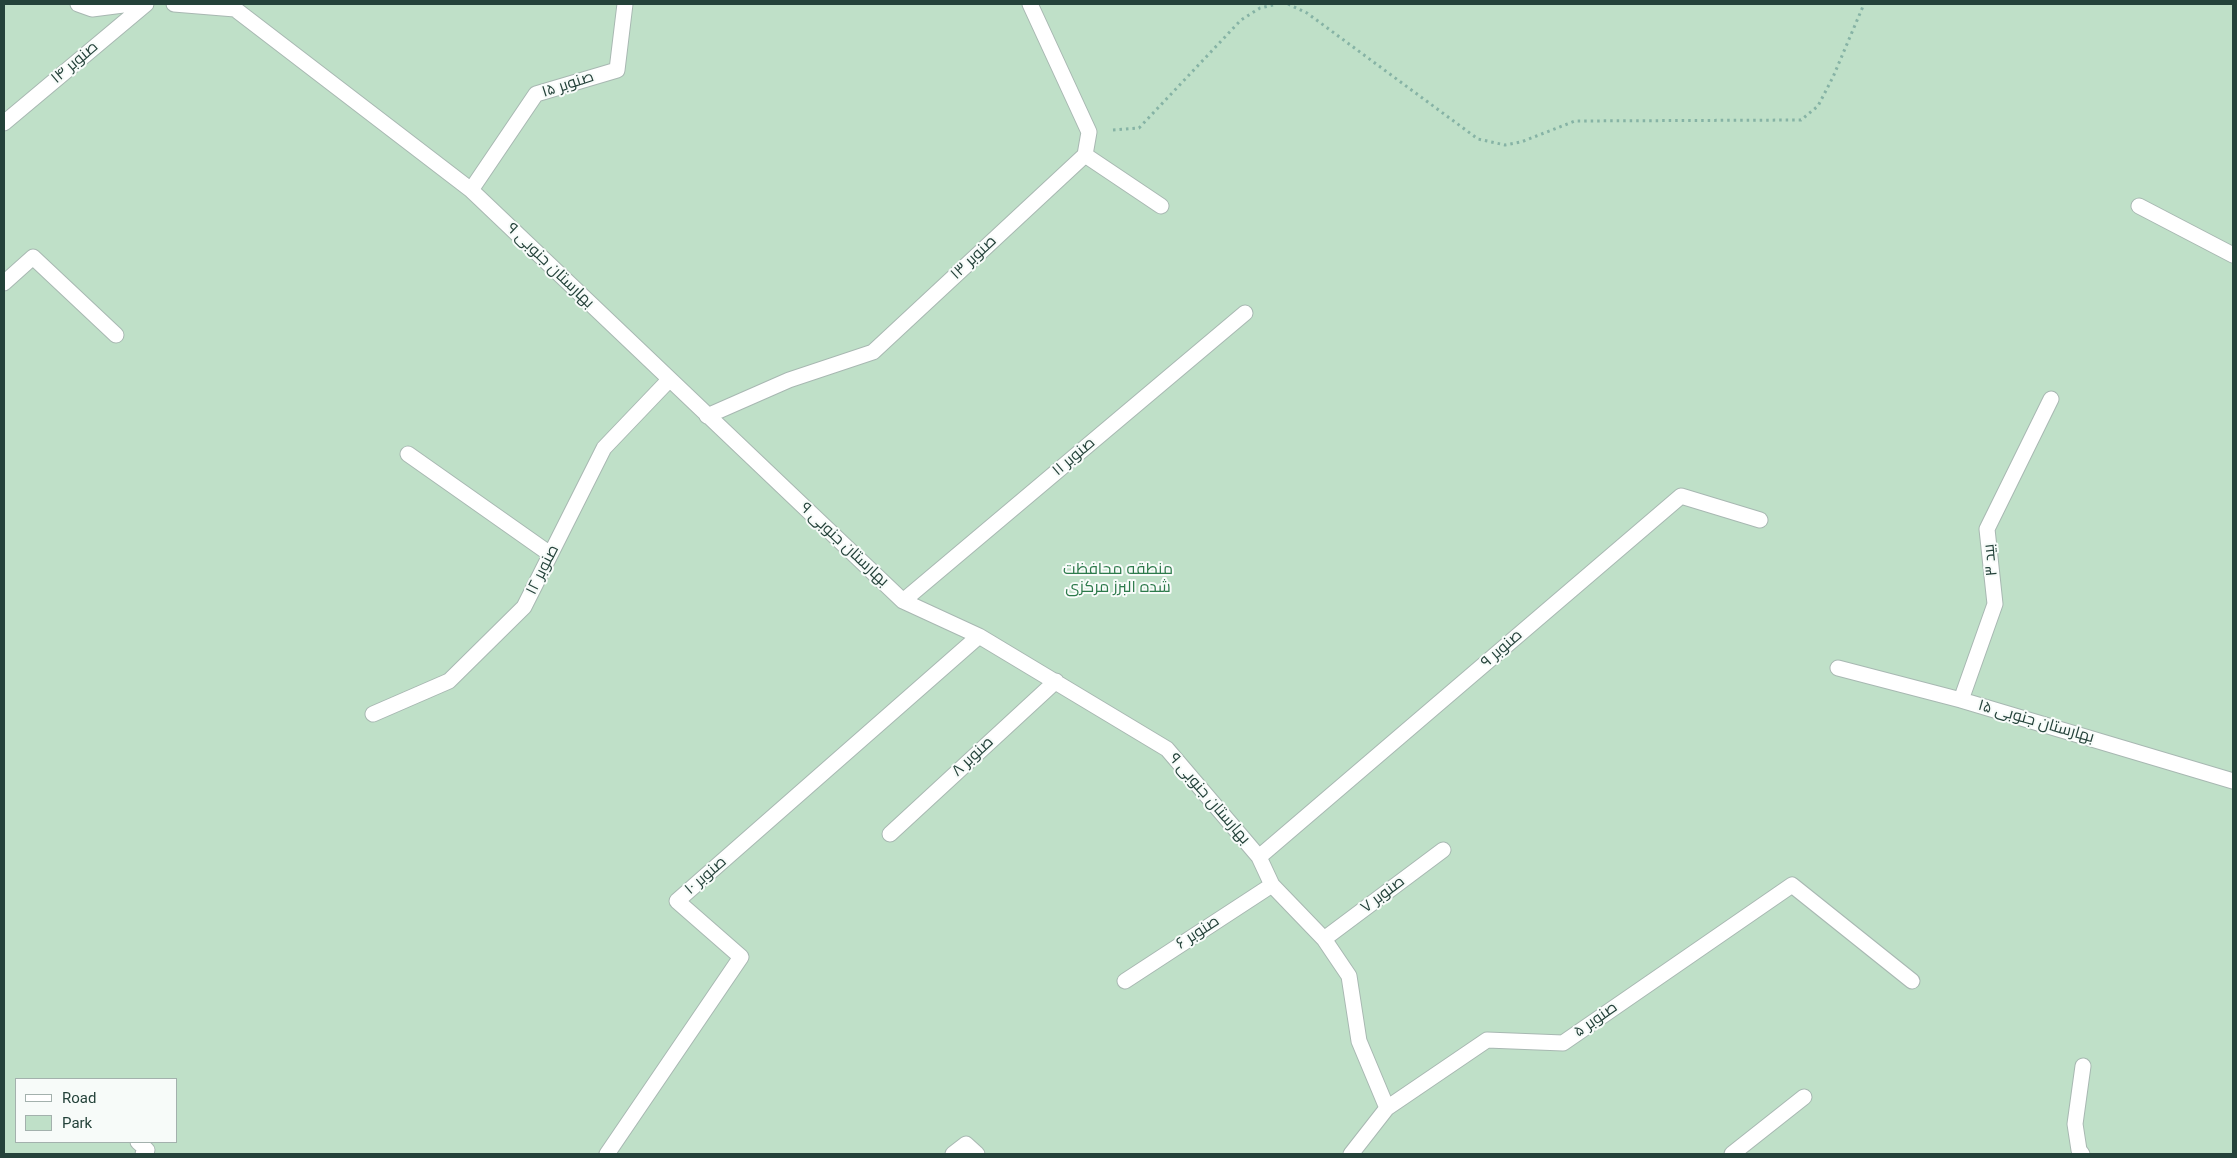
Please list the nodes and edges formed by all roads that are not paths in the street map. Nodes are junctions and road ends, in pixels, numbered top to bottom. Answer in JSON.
{"nodes":[{"id":1,"x":78,"y":4,"type":"edge"},
{"id":2,"x":131,"y":4,"type":"edge"},
{"id":3,"x":146,"y":4,"type":"edge"},
{"id":4,"x":174,"y":4,"type":"edge"},
{"id":5,"x":625,"y":4,"type":"edge"},
{"id":6,"x":1030,"y":4,"type":"edge"},
{"id":7,"x":235,"y":6,"type":"edge"},
{"id":8,"x":4,"y":123,"type":"edge"},
{"id":9,"x":1086,"y":155,"type":"junction"},
{"id":10,"x":471,"y":190,"type":"junction"},
{"id":11,"x":1161,"y":206,"type":"dead end"},
{"id":12,"x":2139,"y":206,"type":"dead end"},
{"id":13,"x":2233,"y":255,"type":"edge"},
{"id":14,"x":4,"y":283,"type":"edge"},
{"id":15,"x":1245,"y":313,"type":"dead end"},
{"id":16,"x":116,"y":335,"type":"dead end"},
{"id":17,"x":670,"y":380,"type":"junction"},
{"id":18,"x":2051,"y":399,"type":"dead end"},
{"id":19,"x":707,"y":416,"type":"junction"},
{"id":20,"x":408,"y":454,"type":"dead end"},
{"id":21,"x":1760,"y":520,"type":"dead end"},
{"id":22,"x":550,"y":554,"type":"junction"},
{"id":23,"x":903,"y":601,"type":"junction"},
{"id":24,"x":979,"y":636,"type":"junction"},
{"id":25,"x":1838,"y":668,"type":"dead end"},
{"id":26,"x":1056,"y":681,"type":"junction"},
{"id":27,"x":1961,"y":700,"type":"junction"},
{"id":28,"x":373,"y":714,"type":"dead end"},
{"id":29,"x":2233,"y":780,"type":"edge"},
{"id":30,"x":890,"y":834,"type":"dead end"},
{"id":31,"x":1443,"y":850,"type":"dead end"},
{"id":32,"x":1259,"y":856,"type":"junction"},
{"id":33,"x":1272,"y":885,"type":"junction"},
{"id":34,"x":1324,"y":939,"type":"junction"},
{"id":35,"x":1125,"y":981,"type":"dead end"},
{"id":36,"x":1912,"y":982,"type":"dead end"},
{"id":37,"x":2083,"y":1066,"type":"dead end"},
{"id":38,"x":1804,"y":1097,"type":"dead end"},
{"id":39,"x":1386,"y":1108,"type":"junction"},
{"id":40,"x":139,"y":1143,"type":"edge"},
{"id":41,"x":143,"y":1154,"type":"edge"},
{"id":42,"x":607,"y":1154,"type":"edge"},
{"id":43,"x":953,"y":1154,"type":"edge"},
{"id":44,"x":977,"y":1154,"type":"edge"},
{"id":45,"x":1352,"y":1154,"type":"edge"},
{"id":46,"x":1732,"y":1154,"type":"edge"},
{"id":47,"x":2082,"y":1154,"type":"edge"}],
"edges":[{"from":1,"to":2,"type":"street"},
{"from":3,"to":8,"type":"street","name":"صنوبر ۱۴"},
{"from":4,"to":7,"type":"street","name":"بهارستان جنوبی ۹"},
{"from":5,"to":10,"type":"street","name":"صنوبر ۱۵"},
{"from":6,"to":9,"type":"street"},
{"from":7,"to":10,"type":"street","name":"بهارستان جنوبی ۹"},
{"from":9,"to":11,"type":"street"},
{"from":9,"to":19,"type":"street","name":"صنوبر ۱۳"},
{"from":10,"to":17,"type":"street","name":"بهارستان جنوبی ۹"},
{"from":12,"to":13,"type":"street"},
{"from":14,"to":16,"type":"street"},
{"from":15,"to":23,"type":"street","name":"صنوبر ۱۱"},
{"from":17,"to":19,"type":"street","name":"بهارستان جنوبی ۹"},
{"from":17,"to":22,"type":"street","name":"صنوبر ۱۲"},
{"from":18,"to":27,"type":"street","name":"بید ۳"},
{"from":19,"to":23,"type":"street","name":"بهارستان جنوبی ۹"},
{"from":20,"to":22,"type":"street"},
{"from":21,"to":32,"type":"street","name":"صنوبر ۹"},
{"from":22,"to":28,"type":"street","name":"صنوبر ۱۲"},
{"from":23,"to":24,"type":"street","name":"بهارستان جنوبی ۹"},
{"from":24,"to":26,"type":"street","name":"بهارستان جنوبی ۹"},
{"from":24,"to":42,"type":"street","name":"صنوبر ۱۰"},
{"from":25,"to":27,"type":"street","name":"بهارستان جنوبی ۱۵"},
{"from":26,"to":30,"type":"street","name":"صنوبر ۸"},
{"from":26,"to":32,"type":"street","name":"بهارستان جنوبی ۹"},
{"from":27,"to":29,"type":"street","name":"بهارستان جنوبی ۱۵"},
{"from":31,"to":34,"type":"street","name":"صنوبر ۷"},
{"from":32,"to":33,"type":"street","name":"بهارستان جنوبی ۹"},
{"from":33,"to":34,"type":"street","name":"بهارستان جنوبی ۹"},
{"from":33,"to":35,"type":"street","name":"صنوبر ۶"},
{"from":34,"to":39,"type":"street","name":"بهارستان جنوبی ۹"},
{"from":36,"to":39,"type":"street","name":"صنوبر ۵"},
{"from":37,"to":47,"type":"street"},
{"from":38,"to":46,"type":"street"},
{"from":39,"to":45,"type":"street"},
{"from":40,"to":41,"type":"street"},
{"from":43,"to":44,"type":"street"}]}
